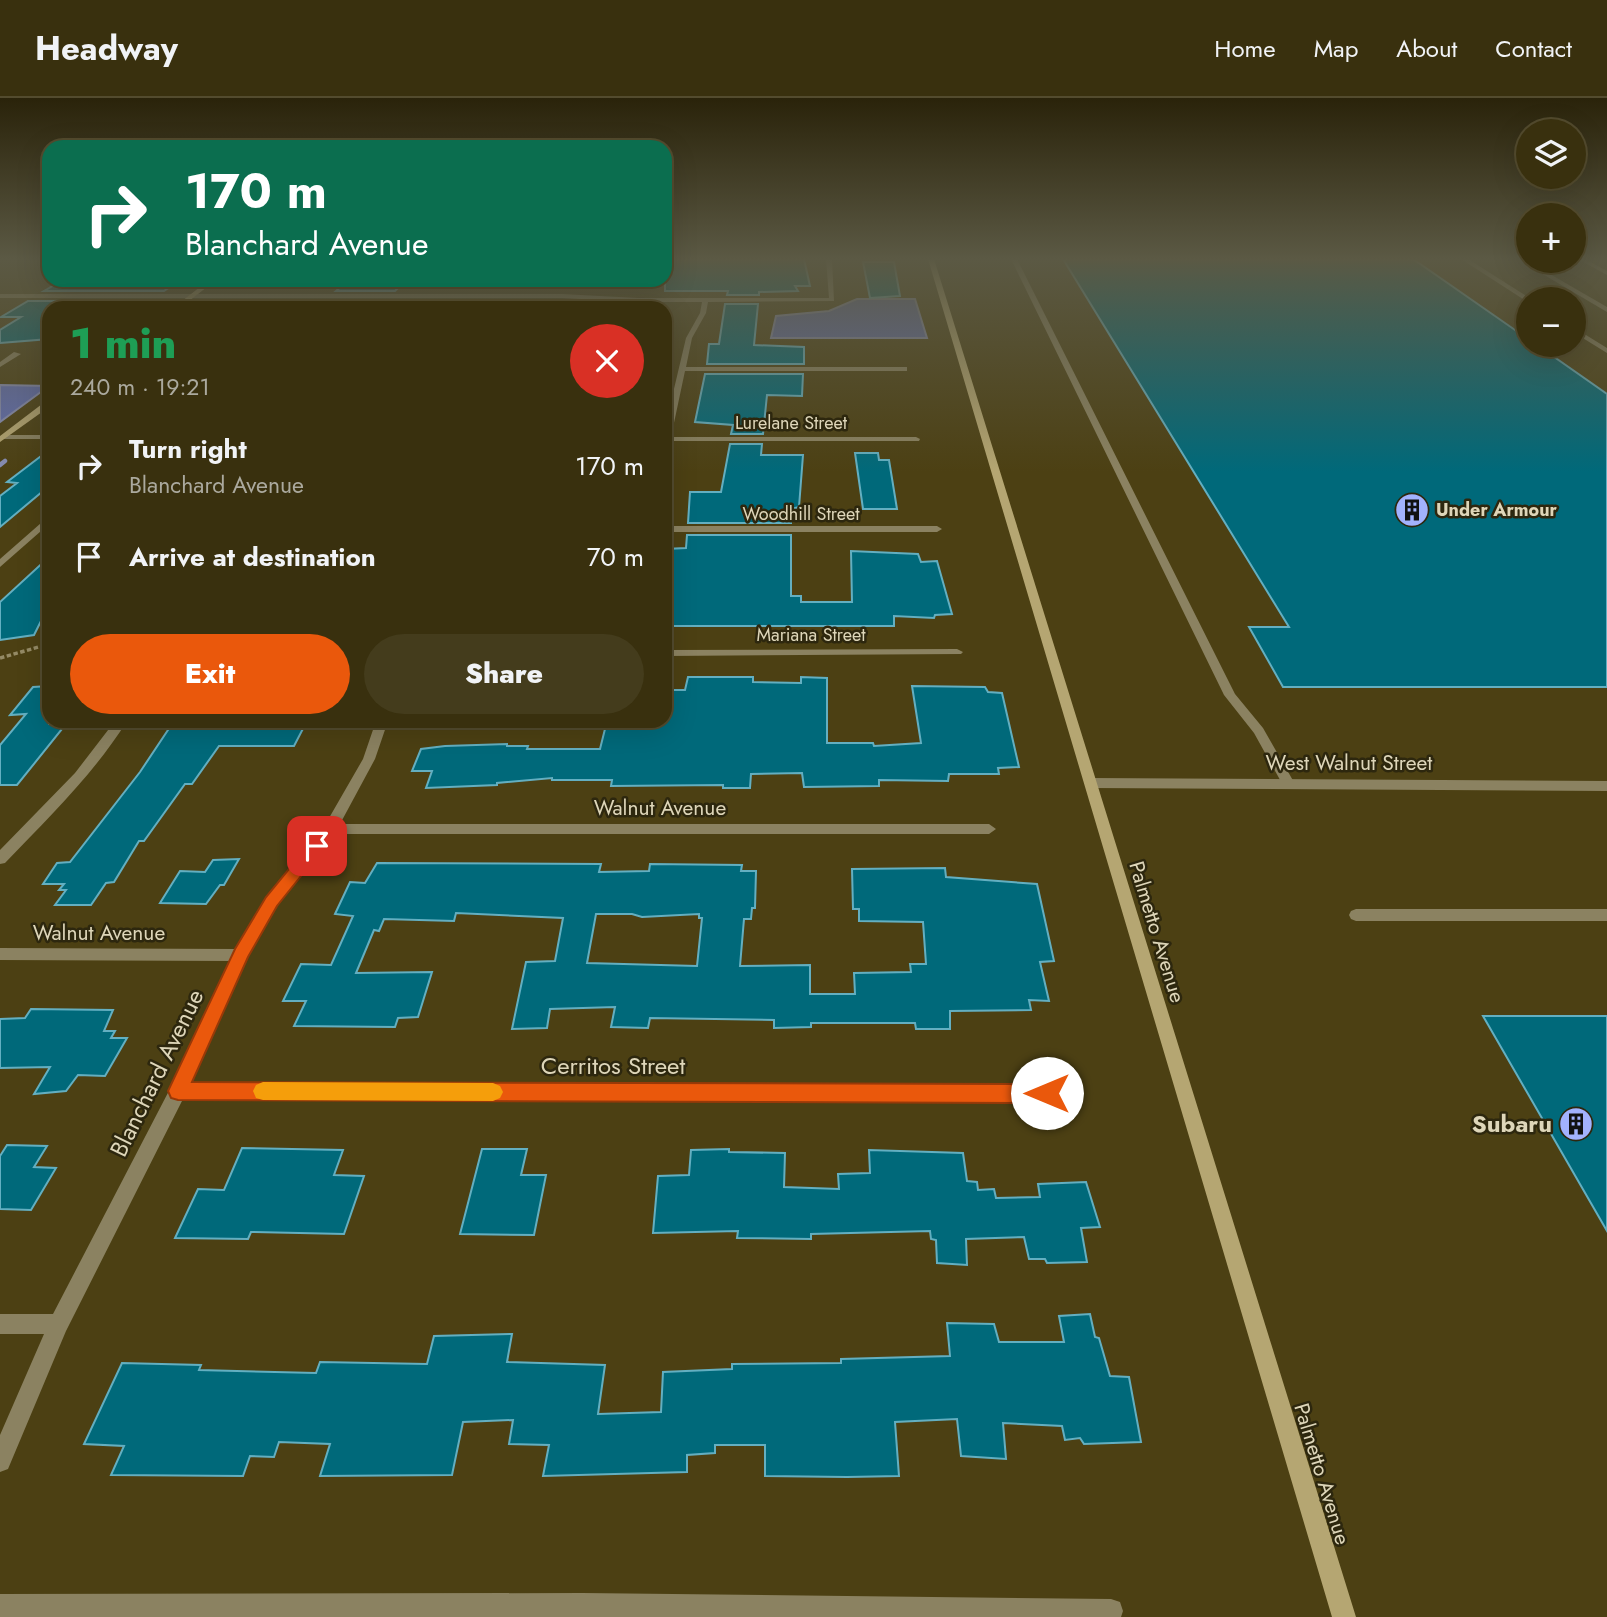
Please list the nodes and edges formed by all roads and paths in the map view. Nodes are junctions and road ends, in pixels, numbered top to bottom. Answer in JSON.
{"nodes":[{"id":1,"x":694,"y":330,"type":"edge"},
{"id":2,"x":953,"y":330,"type":"edge"},
{"id":3,"x":1049,"y":330,"type":"edge"},
{"id":4,"x":1586,"y":337,"type":"edge"},
{"id":5,"x":1607,"y":351,"type":"edge"},
{"id":6,"x":17,"y":354,"type":"dead end"},
{"id":7,"x":0,"y":365,"type":"edge"},
{"id":8,"x":682,"y":369,"type":"junction"},
{"id":9,"x":904,"y":369,"type":"dead end"},
{"id":10,"x":42,"y":408,"type":"edge"},
{"id":11,"x":672,"y":415,"type":"edge"},
{"id":12,"x":42,"y":437,"type":"edge"},
{"id":13,"x":2,"y":438,"type":"edge"},
{"id":14,"x":916,"y":439,"type":"dead end"},
{"id":15,"x":672,"y":442,"type":"edge"},
{"id":16,"x":42,"y":525,"type":"edge"},
{"id":17,"x":672,"y":529,"type":"edge"},
{"id":18,"x":937,"y":529,"type":"dead end"},
{"id":19,"x":0,"y":564,"type":"edge"},
{"id":20,"x":42,"y":646,"type":"edge"},
{"id":21,"x":957,"y":652,"type":"dead end"},
{"id":22,"x":672,"y":653,"type":"edge"},
{"id":23,"x":0,"y":658,"type":"edge"},
{"id":24,"x":117,"y":728,"type":"edge"},
{"id":25,"x":380,"y":728,"type":"edge"},
{"id":26,"x":1090,"y":783,"type":"junction"},
{"id":27,"x":1289,"y":784,"type":"junction"},
{"id":28,"x":1607,"y":786,"type":"edge"},
{"id":29,"x":330,"y":829,"type":"junction"},
{"id":30,"x":989,"y":829,"type":"dead end"},
{"id":31,"x":0,"y":859,"type":"edge"},
{"id":32,"x":1356,"y":915,"type":"dead end"},
{"id":33,"x":1607,"y":915,"type":"edge"},
{"id":34,"x":0,"y":954,"type":"edge"},
{"id":35,"x":241,"y":954,"type":"junction"},
{"id":36,"x":178,"y":1091,"type":"junction"},
{"id":37,"x":1047,"y":1093,"type":"dead end"},
{"id":38,"x":0,"y":1324,"type":"edge"},
{"id":39,"x":59,"y":1324,"type":"junction"},
{"id":40,"x":0,"y":1461,"type":"edge"},
{"id":41,"x":0,"y":1606,"type":"edge"},
{"id":42,"x":1111,"y":1611,"type":"dead end"},
{"id":43,"x":1344,"y":1617,"type":"edge"}],
"edges":[{"from":1,"to":8,"type":"street"},
{"from":2,"to":26,"type":"street","name":"Palmetto Avenue"},
{"from":3,"to":27,"type":"street"},
{"from":4,"to":5,"type":"street"},
{"from":6,"to":7,"type":"street"},
{"from":8,"to":9,"type":"street"},
{"from":8,"to":11,"type":"street"},
{"from":10,"to":13,"type":"street"},
{"from":12,"to":13,"type":"street"},
{"from":14,"to":15,"type":"street","name":"Lurelane Street"},
{"from":16,"to":19,"type":"street"},
{"from":17,"to":18,"type":"street","name":"Woodhill Street"},
{"from":20,"to":23,"type":"path"},
{"from":21,"to":22,"type":"street","name":"Mariana Street"},
{"from":24,"to":31,"type":"street"},
{"from":25,"to":29,"type":"street","name":"Blanchard Avenue"},
{"from":26,"to":27,"type":"street","name":"West Walnut Street"},
{"from":26,"to":43,"type":"street","name":"Palmetto Avenue"},
{"from":27,"to":28,"type":"street","name":"West Walnut Street"},
{"from":29,"to":30,"type":"street","name":"Walnut Avenue"},
{"from":29,"to":35,"type":"street","name":"Blanchard Avenue"},
{"from":32,"to":33,"type":"street"},
{"from":34,"to":35,"type":"street","name":"Walnut Avenue"},
{"from":35,"to":36,"type":"street","name":"Blanchard Avenue"},
{"from":36,"to":37,"type":"street","name":"Cerritos Street"},
{"from":36,"to":39,"type":"street","name":"Blanchard Avenue"},
{"from":38,"to":39,"type":"street"},
{"from":39,"to":40,"type":"street","name":"Blanchard Avenue"},
{"from":41,"to":42,"type":"street"}]}
